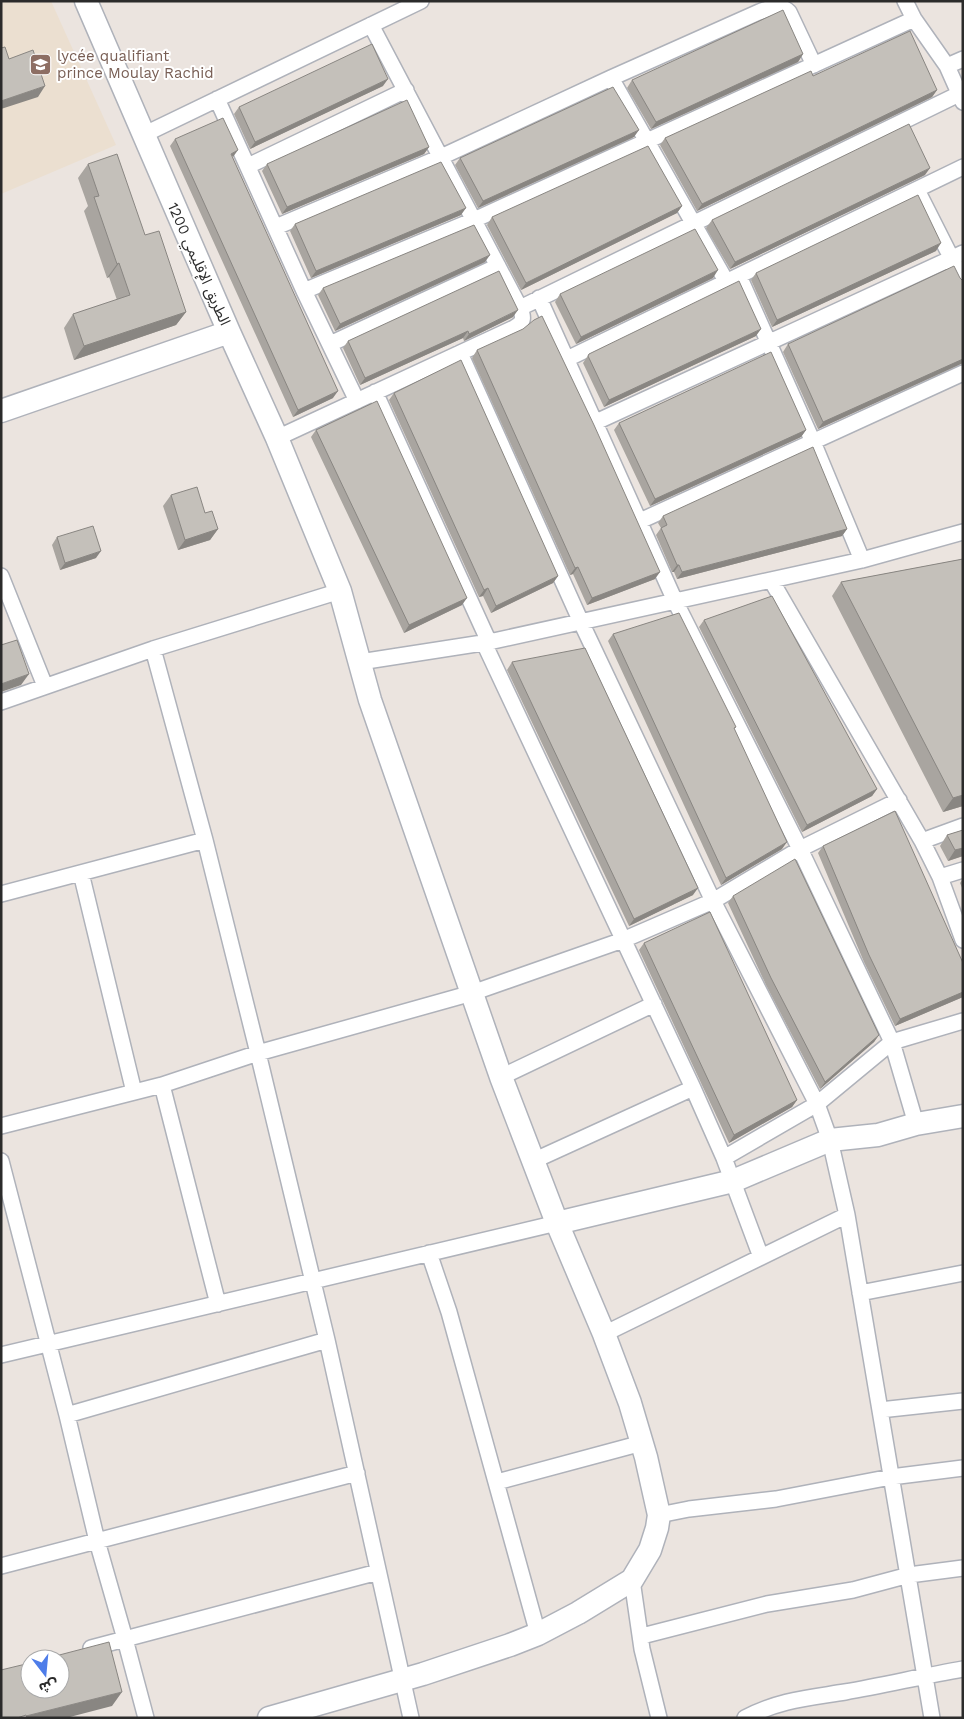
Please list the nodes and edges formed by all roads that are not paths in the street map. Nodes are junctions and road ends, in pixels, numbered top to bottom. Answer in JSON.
{"nodes":[{"id":1,"x":86,"y":1,"type":"edge"},
{"id":2,"x":421,"y":1,"type":"edge"},
{"id":3,"x":905,"y":1,"type":"edge"},
{"id":4,"x":914,"y":19,"type":"junction"},
{"id":5,"x":371,"y":25,"type":"junction"},
{"id":6,"x":963,"y":59,"type":"edge"},
{"id":7,"x":814,"y":64,"type":"junction"},
{"id":8,"x":947,"y":66,"type":"junction"},
{"id":9,"x":611,"y":78,"type":"junction"},
{"id":10,"x":406,"y":90,"type":"junction"},
{"id":11,"x":961,"y":98,"type":"edge"},
{"id":12,"x":217,"y":99,"type":"junction"},
{"id":13,"x":143,"y":135,"type":"junction"},
{"id":14,"x":646,"y":140,"type":"junction"},
{"id":15,"x":441,"y":157,"type":"junction"},
{"id":16,"x":248,"y":166,"type":"junction"},
{"id":17,"x":963,"y":168,"type":"edge"},
{"id":18,"x":917,"y":190,"type":"junction"},
{"id":19,"x":474,"y":220,"type":"junction"},
{"id":20,"x":693,"y":222,"type":"junction"},
{"id":21,"x":276,"y":227,"type":"junction"},
{"id":22,"x":957,"y":256,"type":"edge"},
{"id":23,"x":498,"y":266,"type":"junction"},
{"id":24,"x":732,"y":278,"type":"junction"},
{"id":25,"x":963,"y":281,"type":"edge"},
{"id":26,"x":304,"y":291,"type":"junction"},
{"id":27,"x":539,"y":298,"type":"junction"},
{"id":28,"x":520,"y":308,"type":"junction"},
{"id":29,"x":229,"y":332,"type":"junction"},
{"id":30,"x":769,"y":342,"type":"junction"},
{"id":31,"x":330,"y":344,"type":"junction"},
{"id":32,"x":460,"y":353,"type":"junction"},
{"id":33,"x":567,"y":359,"type":"junction"},
{"id":34,"x":963,"y":373,"type":"edge"},
{"id":35,"x":375,"y":392,"type":"junction"},
{"id":36,"x":357,"y":401,"type":"junction"},
{"id":37,"x":1,"y":411,"type":"edge"},
{"id":38,"x":596,"y":422,"type":"junction"},
{"id":39,"x":277,"y":438,"type":"junction"},
{"id":40,"x":813,"y":442,"type":"junction"},
{"id":41,"x":640,"y":521,"type":"junction"},
{"id":42,"x":963,"y":532,"type":"edge"},
{"id":43,"x":862,"y":560,"type":"junction"},
{"id":44,"x":1,"y":576,"type":"edge"},
{"id":45,"x":771,"y":580,"type":"junction"},
{"id":46,"x":340,"y":591,"type":"junction"},
{"id":47,"x":675,"y":601,"type":"junction"},
{"id":48,"x":581,"y":622,"type":"junction"},
{"id":49,"x":487,"y":642,"type":"junction"},
{"id":50,"x":152,"y":649,"type":"junction"},
{"id":51,"x":360,"y":662,"type":"junction"},
{"id":52,"x":44,"y":686,"type":"junction"},
{"id":53,"x":1,"y":702,"type":"edge"},
{"id":54,"x":899,"y":800,"type":"junction"},
{"id":55,"x":963,"y":826,"type":"edge"},
{"id":56,"x":205,"y":840,"type":"junction"},
{"id":57,"x":922,"y":840,"type":"junction"},
{"id":58,"x":800,"y":849,"type":"junction"},
{"id":59,"x":963,"y":870,"type":"edge"},
{"id":60,"x":81,"y":873,"type":"junction"},
{"id":61,"x":940,"y":877,"type":"junction"},
{"id":62,"x":1,"y":894,"type":"edge"},
{"id":63,"x":713,"y":901,"type":"junction"},
{"id":64,"x":623,"y":940,"type":"junction"},
{"id":65,"x":963,"y":940,"type":"edge"},
{"id":66,"x":472,"y":993,"type":"junction"},
{"id":67,"x":654,"y":1004,"type":"junction"},
{"id":68,"x":963,"y":1021,"type":"edge"},
{"id":69,"x":892,"y":1042,"type":"junction"},
{"id":70,"x":258,"y":1054,"type":"junction"},
{"id":71,"x":501,"y":1077,"type":"junction"},
{"id":72,"x":162,"y":1085,"type":"junction"},
{"id":73,"x":693,"y":1088,"type":"junction"},
{"id":74,"x":134,"y":1092,"type":"junction"},
{"id":75,"x":817,"y":1104,"type":"junction"},
{"id":76,"x":963,"y":1116,"type":"edge"},
{"id":77,"x":916,"y":1124,"type":"junction"},
{"id":78,"x":1,"y":1126,"type":"edge"},
{"id":79,"x":830,"y":1140,"type":"junction"},
{"id":80,"x":724,"y":1158,"type":"junction"},
{"id":81,"x":1,"y":1161,"type":"edge"},
{"id":82,"x":533,"y":1161,"type":"junction"},
{"id":83,"x":733,"y":1180,"type":"junction"},
{"id":84,"x":847,"y":1215,"type":"junction"},
{"id":85,"x":557,"y":1223,"type":"junction"},
{"id":86,"x":429,"y":1254,"type":"junction"},
{"id":87,"x":761,"y":1257,"type":"junction"},
{"id":88,"x":963,"y":1272,"type":"edge"},
{"id":89,"x":312,"y":1281,"type":"junction"},
{"id":90,"x":860,"y":1293,"type":"junction"},
{"id":91,"x":218,"y":1304,"type":"junction"},
{"id":92,"x":604,"y":1334,"type":"junction"},
{"id":93,"x":327,"y":1340,"type":"junction"},
{"id":94,"x":48,"y":1344,"type":"junction"},
{"id":95,"x":1,"y":1355,"type":"edge"},
{"id":96,"x":963,"y":1401,"type":"edge"},
{"id":97,"x":880,"y":1410,"type":"junction"},
{"id":98,"x":67,"y":1414,"type":"junction"},
{"id":99,"x":642,"y":1444,"type":"junction"},
{"id":100,"x":963,"y":1468,"type":"edge"},
{"id":101,"x":356,"y":1473,"type":"junction"},
{"id":102,"x":891,"y":1477,"type":"junction"},
{"id":103,"x":497,"y":1482,"type":"junction"},
{"id":104,"x":659,"y":1515,"type":"junction"},
{"id":105,"x":97,"y":1541,"type":"junction"},
{"id":106,"x":1,"y":1566,"type":"edge"},
{"id":107,"x":963,"y":1568,"type":"edge"},
{"id":108,"x":378,"y":1572,"type":"junction"},
{"id":109,"x":909,"y":1576,"type":"junction"},
{"id":110,"x":632,"y":1580,"type":"junction"},
{"id":111,"x":538,"y":1634,"type":"junction"},
{"id":112,"x":642,"y":1636,"type":"junction"},
{"id":113,"x":126,"y":1639,"type":"junction"},
{"id":114,"x":77,"y":1651,"type":"edge"},
{"id":115,"x":963,"y":1669,"type":"edge"},
{"id":116,"x":924,"y":1675,"type":"junction"},
{"id":117,"x":404,"y":1679,"type":"junction"},
{"id":118,"x":146,"y":1718,"type":"edge"},
{"id":119,"x":269,"y":1718,"type":"edge"},
{"id":120,"x":411,"y":1718,"type":"edge"},
{"id":121,"x":660,"y":1718,"type":"edge"},
{"id":122,"x":745,"y":1718,"type":"edge"},
{"id":123,"x":932,"y":1718,"type":"edge"}],
"edges":[{"from":1,"to":13,"type":"street","name":"الطريق الإقليمي 1200"},
{"from":2,"to":5,"type":"street"},
{"from":3,"to":4,"type":"street"},
{"from":4,"to":7,"type":"street"},
{"from":4,"to":8,"type":"street"},
{"from":5,"to":10,"type":"street"},
{"from":5,"to":12,"type":"street"},
{"from":6,"to":8,"type":"street"},
{"from":7,"to":9,"type":"street"},
{"from":7,"to":14,"type":"street"},
{"from":8,"to":11,"type":"street"},
{"from":9,"to":14,"type":"street"},
{"from":9,"to":15,"type":"street"},
{"from":10,"to":15,"type":"street"},
{"from":10,"to":16,"type":"street"},
{"from":11,"to":20,"type":"street"},
{"from":12,"to":13,"type":"street"},
{"from":12,"to":16,"type":"street"},
{"from":13,"to":29,"type":"street","name":"الطريق الإقليمي 1200"},
{"from":14,"to":19,"type":"street"},
{"from":14,"to":20,"type":"street"},
{"from":15,"to":19,"type":"street"},
{"from":15,"to":21,"type":"street"},
{"from":16,"to":21,"type":"street"},
{"from":17,"to":18,"type":"street"},
{"from":18,"to":22,"type":"street"},
{"from":18,"to":24,"type":"street"},
{"from":19,"to":23,"type":"street"},
{"from":19,"to":26,"type":"street"},
{"from":20,"to":24,"type":"street"},
{"from":20,"to":27,"type":"street"},
{"from":21,"to":26,"type":"street"},
{"from":22,"to":25,"type":"street"},
{"from":22,"to":30,"type":"street"},
{"from":23,"to":28,"type":"street"},
{"from":23,"to":31,"type":"street"},
{"from":24,"to":30,"type":"street"},
{"from":24,"to":33,"type":"street"},
{"from":26,"to":31,"type":"street"},
{"from":27,"to":28,"type":"street"},
{"from":27,"to":33,"type":"street"},
{"from":28,"to":32,"type":"street"},
{"from":29,"to":37,"type":"street","name":"الطريق الإقليمي 1200"},
{"from":29,"to":39,"type":"street"},
{"from":30,"to":38,"type":"street"},
{"from":30,"to":40,"type":"street"},
{"from":31,"to":36,"type":"street"},
{"from":32,"to":35,"type":"street"},
{"from":32,"to":48,"type":"street"},
{"from":33,"to":38,"type":"street"},
{"from":34,"to":40,"type":"street"},
{"from":35,"to":36,"type":"street"},
{"from":35,"to":49,"type":"street"},
{"from":36,"to":39,"type":"street"},
{"from":38,"to":41,"type":"street"},
{"from":39,"to":46,"type":"street"},
{"from":40,"to":41,"type":"street"},
{"from":40,"to":43,"type":"street"},
{"from":41,"to":47,"type":"street"},
{"from":42,"to":43,"type":"street"},
{"from":43,"to":45,"type":"street"},
{"from":44,"to":52,"type":"street"},
{"from":45,"to":47,"type":"street"},
{"from":45,"to":54,"type":"street"},
{"from":46,"to":50,"type":"street"},
{"from":46,"to":51,"type":"street"},
{"from":47,"to":48,"type":"street"},
{"from":47,"to":58,"type":"street"},
{"from":48,"to":49,"type":"street"},
{"from":48,"to":63,"type":"street"},
{"from":49,"to":51,"type":"street"},
{"from":49,"to":64,"type":"street"},
{"from":50,"to":52,"type":"street"},
{"from":50,"to":56,"type":"street"},
{"from":51,"to":66,"type":"street"},
{"from":52,"to":53,"type":"street"},
{"from":54,"to":57,"type":"street"},
{"from":54,"to":58,"type":"street"},
{"from":55,"to":57,"type":"street"},
{"from":56,"to":60,"type":"street"},
{"from":56,"to":70,"type":"street"},
{"from":57,"to":61,"type":"street"},
{"from":58,"to":63,"type":"street"},
{"from":58,"to":69,"type":"street"},
{"from":59,"to":61,"type":"street"},
{"from":60,"to":62,"type":"street"},
{"from":60,"to":74,"type":"street"},
{"from":61,"to":65,"type":"street"},
{"from":63,"to":64,"type":"street"},
{"from":63,"to":75,"type":"street"},
{"from":64,"to":66,"type":"street"},
{"from":64,"to":67,"type":"street"},
{"from":66,"to":70,"type":"street"},
{"from":66,"to":71,"type":"street"},
{"from":67,"to":71,"type":"street"},
{"from":67,"to":73,"type":"street"},
{"from":68,"to":69,"type":"street"},
{"from":69,"to":75,"type":"street"},
{"from":69,"to":77,"type":"street"},
{"from":70,"to":72,"type":"street"},
{"from":70,"to":89,"type":"street"},
{"from":71,"to":82,"type":"street"},
{"from":72,"to":74,"type":"street"},
{"from":72,"to":91,"type":"street"},
{"from":73,"to":80,"type":"street"},
{"from":73,"to":82,"type":"street"},
{"from":74,"to":78,"type":"street"},
{"from":75,"to":79,"type":"street"},
{"from":75,"to":80,"type":"street"},
{"from":76,"to":77,"type":"street"},
{"from":77,"to":79,"type":"street"},
{"from":79,"to":83,"type":"street"},
{"from":79,"to":84,"type":"street"},
{"from":80,"to":83,"type":"street"},
{"from":81,"to":94,"type":"street"},
{"from":82,"to":85,"type":"street"},
{"from":83,"to":85,"type":"street"},
{"from":83,"to":87,"type":"street"},
{"from":84,"to":87,"type":"street"},
{"from":84,"to":90,"type":"street"},
{"from":85,"to":86,"type":"street"},
{"from":85,"to":92,"type":"street"},
{"from":86,"to":89,"type":"street"},
{"from":86,"to":103,"type":"street"},
{"from":87,"to":92,"type":"street"},
{"from":88,"to":90,"type":"street"},
{"from":89,"to":91,"type":"street"},
{"from":89,"to":93,"type":"street"},
{"from":90,"to":97,"type":"street"},
{"from":91,"to":94,"type":"street"},
{"from":92,"to":99,"type":"street"},
{"from":93,"to":98,"type":"street"},
{"from":93,"to":101,"type":"street"},
{"from":94,"to":95,"type":"street"},
{"from":94,"to":98,"type":"street"},
{"from":96,"to":97,"type":"street"},
{"from":97,"to":102,"type":"street"},
{"from":98,"to":105,"type":"street"},
{"from":99,"to":103,"type":"street"},
{"from":99,"to":104,"type":"street"},
{"from":100,"to":102,"type":"street"},
{"from":101,"to":105,"type":"street"},
{"from":101,"to":108,"type":"street"},
{"from":102,"to":104,"type":"street"},
{"from":102,"to":109,"type":"street"},
{"from":103,"to":111,"type":"street"},
{"from":104,"to":110,"type":"street"},
{"from":105,"to":106,"type":"street"},
{"from":105,"to":113,"type":"street"},
{"from":107,"to":109,"type":"street"},
{"from":108,"to":113,"type":"street"},
{"from":108,"to":117,"type":"street"},
{"from":109,"to":112,"type":"street"},
{"from":109,"to":116,"type":"street"},
{"from":110,"to":111,"type":"street"},
{"from":110,"to":112,"type":"street"},
{"from":111,"to":117,"type":"street"},
{"from":112,"to":121,"type":"street"},
{"from":113,"to":114,"type":"street"},
{"from":113,"to":118,"type":"street"},
{"from":115,"to":116,"type":"street"},
{"from":116,"to":122,"type":"street"},
{"from":116,"to":123,"type":"street"},
{"from":117,"to":119,"type":"street"},
{"from":117,"to":120,"type":"street"}]}
